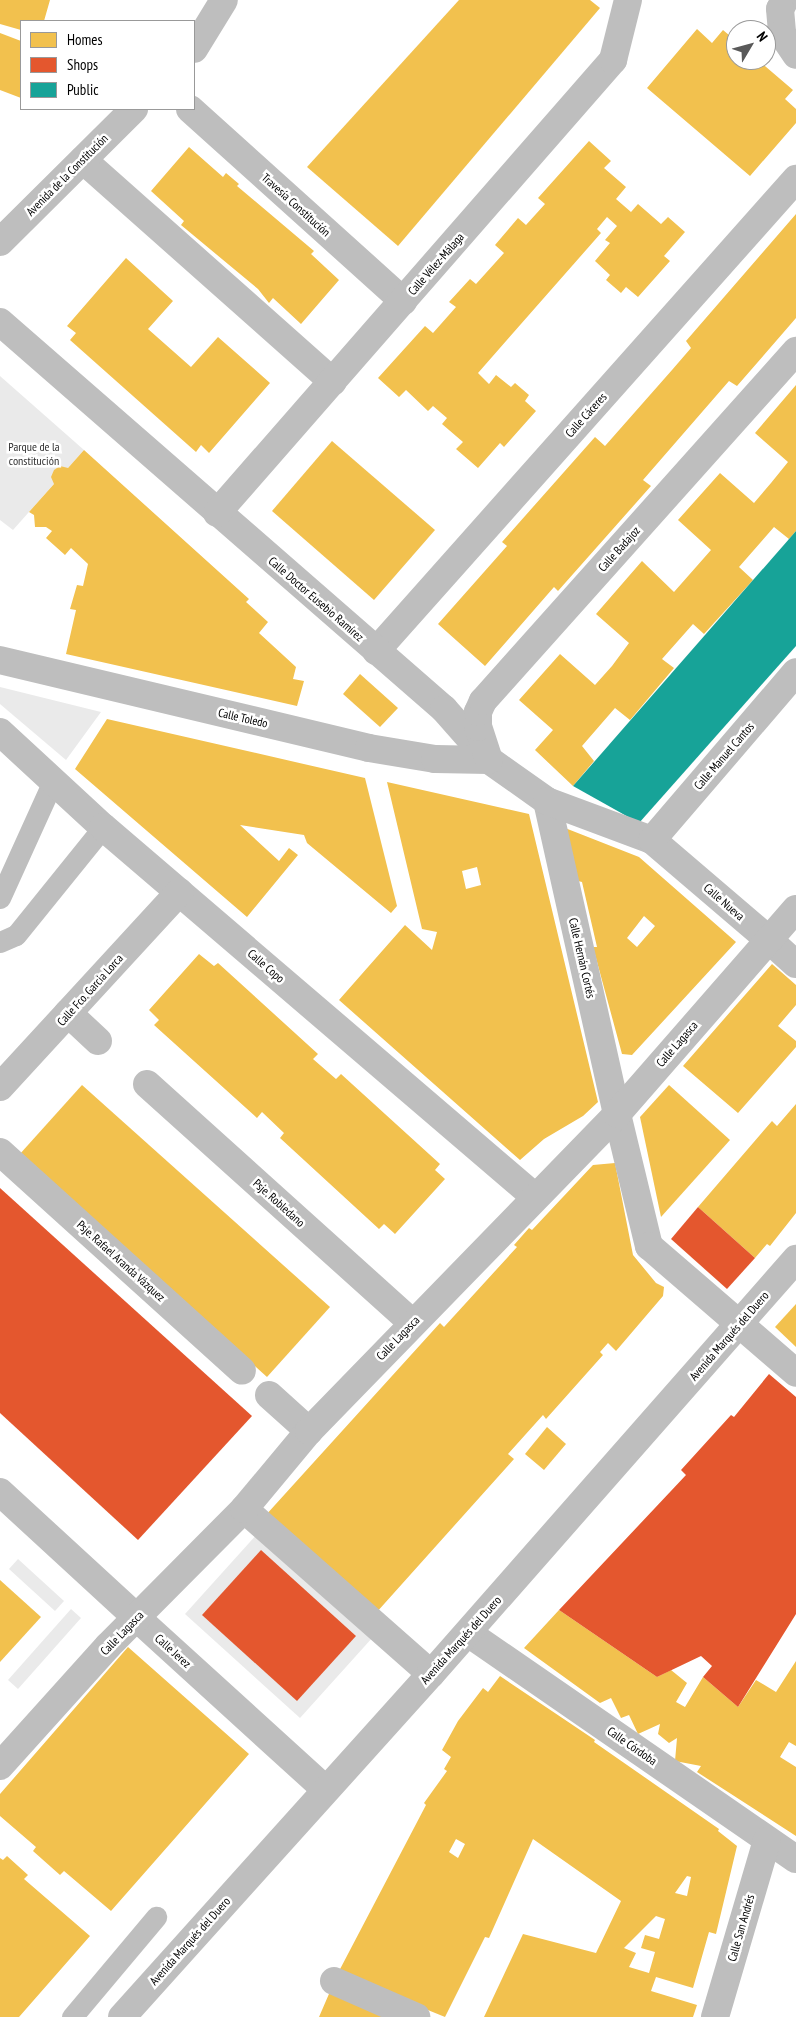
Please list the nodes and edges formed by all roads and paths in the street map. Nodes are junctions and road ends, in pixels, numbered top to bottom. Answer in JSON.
{"nodes":[{"id":1,"x":224,"y":0,"type":"edge"},
{"id":2,"x":628,"y":0,"type":"edge"},
{"id":3,"x":785,"y":0,"type":"edge"},
{"id":4,"x":195,"y":47,"type":"edge"},
{"id":5,"x":796,"y":55,"type":"edge"},
{"id":6,"x":133,"y":110,"type":"edge"},
{"id":7,"x":191,"y":110,"type":"edge"},
{"id":8,"x":82,"y":160,"type":"junction"},
{"id":9,"x":796,"y":179,"type":"edge"},
{"id":10,"x":0,"y":242,"type":"edge"},
{"id":11,"x":403,"y":301,"type":"junction"},
{"id":12,"x":0,"y":322,"type":"edge"},
{"id":13,"x":796,"y":351,"type":"edge"},
{"id":14,"x":333,"y":382,"type":"junction"},
{"id":15,"x":217,"y":513,"type":"junction"},
{"id":16,"x":376,"y":651,"type":"junction"},
{"id":17,"x":0,"y":660,"type":"edge"},
{"id":18,"x":796,"y":672,"type":"edge"},
{"id":19,"x":0,"y":732,"type":"edge"},
{"id":20,"x":489,"y":760,"type":"junction"},
{"id":21,"x":53,"y":781,"type":"junction"},
{"id":22,"x":547,"y":802,"type":"junction"},
{"id":23,"x":103,"y":828,"type":"junction"},
{"id":24,"x":652,"y":840,"type":"junction"},
{"id":25,"x":180,"y":892,"type":"junction"},
{"id":26,"x":0,"y":898,"type":"edge"},
{"id":27,"x":796,"y":909,"type":"edge"},
{"id":28,"x":769,"y":940,"type":"junction"},
{"id":29,"x":0,"y":942,"type":"edge"},
{"id":30,"x":796,"y":964,"type":"edge"},
{"id":31,"x":68,"y":1013,"type":"junction"},
{"id":32,"x":98,"y":1040,"type":"dead end"},
{"id":33,"x":146,"y":1084,"type":"dead end"},
{"id":34,"x":0,"y":1087,"type":"edge"},
{"id":35,"x":617,"y":1114,"type":"junction"},
{"id":36,"x":0,"y":1152,"type":"edge"},
{"id":37,"x":535,"y":1197,"type":"junction"},
{"id":38,"x":796,"y":1259,"type":"edge"},
{"id":39,"x":412,"y":1323,"type":"junction"},
{"id":40,"x":738,"y":1326,"type":"junction"},
{"id":41,"x":242,"y":1371,"type":"dead end"},
{"id":42,"x":796,"y":1373,"type":"edge"},
{"id":43,"x":269,"y":1396,"type":"dead end"},
{"id":44,"x":309,"y":1431,"type":"junction"},
{"id":45,"x":0,"y":1492,"type":"edge"},
{"id":46,"x":244,"y":1509,"type":"junction"},
{"id":47,"x":137,"y":1618,"type":"junction"},
{"id":48,"x":468,"y":1633,"type":"junction"},
{"id":49,"x":431,"y":1674,"type":"junction"},
{"id":50,"x":0,"y":1766,"type":"edge"},
{"id":51,"x":325,"y":1789,"type":"junction"},
{"id":52,"x":767,"y":1840,"type":"junction"},
{"id":53,"x":796,"y":1859,"type":"edge"},
{"id":54,"x":156,"y":1917,"type":"dead end"},
{"id":55,"x":334,"y":1981,"type":"dead end"},
{"id":56,"x":72,"y":2017,"type":"edge"},
{"id":57,"x":122,"y":2017,"type":"edge"},
{"id":58,"x":416,"y":2017,"type":"edge"},
{"id":59,"x":715,"y":2017,"type":"edge"}],
"edges":[{"from":1,"to":4,"type":"street"},
{"from":2,"to":11,"type":"street","name":"Calle Vélez-Málaga"},
{"from":3,"to":5,"type":"street"},
{"from":6,"to":8,"type":"street","name":"Avenida de la Constitución"},
{"from":7,"to":11,"type":"street","name":"Travesía Constitución"},
{"from":8,"to":10,"type":"street","name":"Avenida de la Constitución"},
{"from":8,"to":14,"type":"street"},
{"from":9,"to":16,"type":"street","name":"Calle Cáceres"},
{"from":11,"to":14,"type":"street","name":"Calle Vélez-Málaga"},
{"from":12,"to":15,"type":"street","name":"Calle Doctor Eusebio Ramírez"},
{"from":13,"to":20,"type":"street","name":"Calle Badajoz"},
{"from":14,"to":15,"type":"street","name":"Calle Vélez-Málaga"},
{"from":15,"to":16,"type":"street","name":"Calle Doctor Eusebio Ramírez"},
{"from":16,"to":20,"type":"street","name":"Calle Doctor Eusebio Ramírez"},
{"from":17,"to":20,"type":"street","name":"Calle Toledo"},
{"from":18,"to":24,"type":"street","name":"Calle Manuel Cantos"},
{"from":19,"to":21,"type":"street","name":"Calle Copo"},
{"from":20,"to":22,"type":"street","name":"Calle Doctor Eusebio Ramírez"},
{"from":21,"to":23,"type":"street","name":"Calle Copo"},
{"from":21,"to":26,"type":"lane"},
{"from":22,"to":24,"type":"street","name":"Calle Doctor Eusebio Ramírez"},
{"from":22,"to":35,"type":"street","name":"Calle Hernán Cortés"},
{"from":23,"to":25,"type":"street","name":"Calle Copo"},
{"from":23,"to":29,"type":"lane"},
{"from":24,"to":28,"type":"street","name":"Calle Nueva"},
{"from":25,"to":31,"type":"street","name":"Calle Fco. Garcia Lorca"},
{"from":25,"to":37,"type":"street","name":"Calle Copo"},
{"from":27,"to":28,"type":"street","name":"Calle Lagasca"},
{"from":28,"to":30,"type":"street","name":"Calle Nueva"},
{"from":28,"to":35,"type":"street","name":"Calle Lagasca"},
{"from":31,"to":32,"type":"street"},
{"from":31,"to":34,"type":"street","name":"Calle Fco. Garcia Lorca"},
{"from":33,"to":39,"type":"street","name":"Psje. Robledano"},
{"from":35,"to":37,"type":"street","name":"Calle Lagasca"},
{"from":35,"to":40,"type":"street","name":"Calle Hernán Cortés"},
{"from":36,"to":41,"type":"street","name":"Psje. Rafael Aranda Vázquez"},
{"from":37,"to":39,"type":"street","name":"Calle Lagasca"},
{"from":38,"to":40,"type":"street","name":"Avenida Marqués del Duero"},
{"from":39,"to":44,"type":"street","name":"Calle Lagasca"},
{"from":40,"to":42,"type":"street"},
{"from":40,"to":48,"type":"street","name":"Avenida Marqués del Duero"},
{"from":43,"to":44,"type":"street"},
{"from":44,"to":46,"type":"street","name":"Calle Lagasca"},
{"from":45,"to":47,"type":"street","name":"Calle Jerez"},
{"from":46,"to":47,"type":"street","name":"Calle Lagasca"},
{"from":46,"to":49,"type":"street"},
{"from":47,"to":50,"type":"street","name":"Calle Lagasca"},
{"from":47,"to":51,"type":"street","name":"Calle Jerez"},
{"from":48,"to":49,"type":"street","name":"Avenida Marqués del Duero"},
{"from":48,"to":52,"type":"street","name":"Calle Córdoba"},
{"from":49,"to":51,"type":"street","name":"Avenida Marqués del Duero"},
{"from":51,"to":57,"type":"street","name":"Avenida Marqués del Duero"},
{"from":52,"to":53,"type":"street","name":"Calle Córdoba"},
{"from":52,"to":59,"type":"street","name":"Calle San Andrés"},
{"from":54,"to":56,"type":"lane"},
{"from":55,"to":58,"type":"street"}]}
